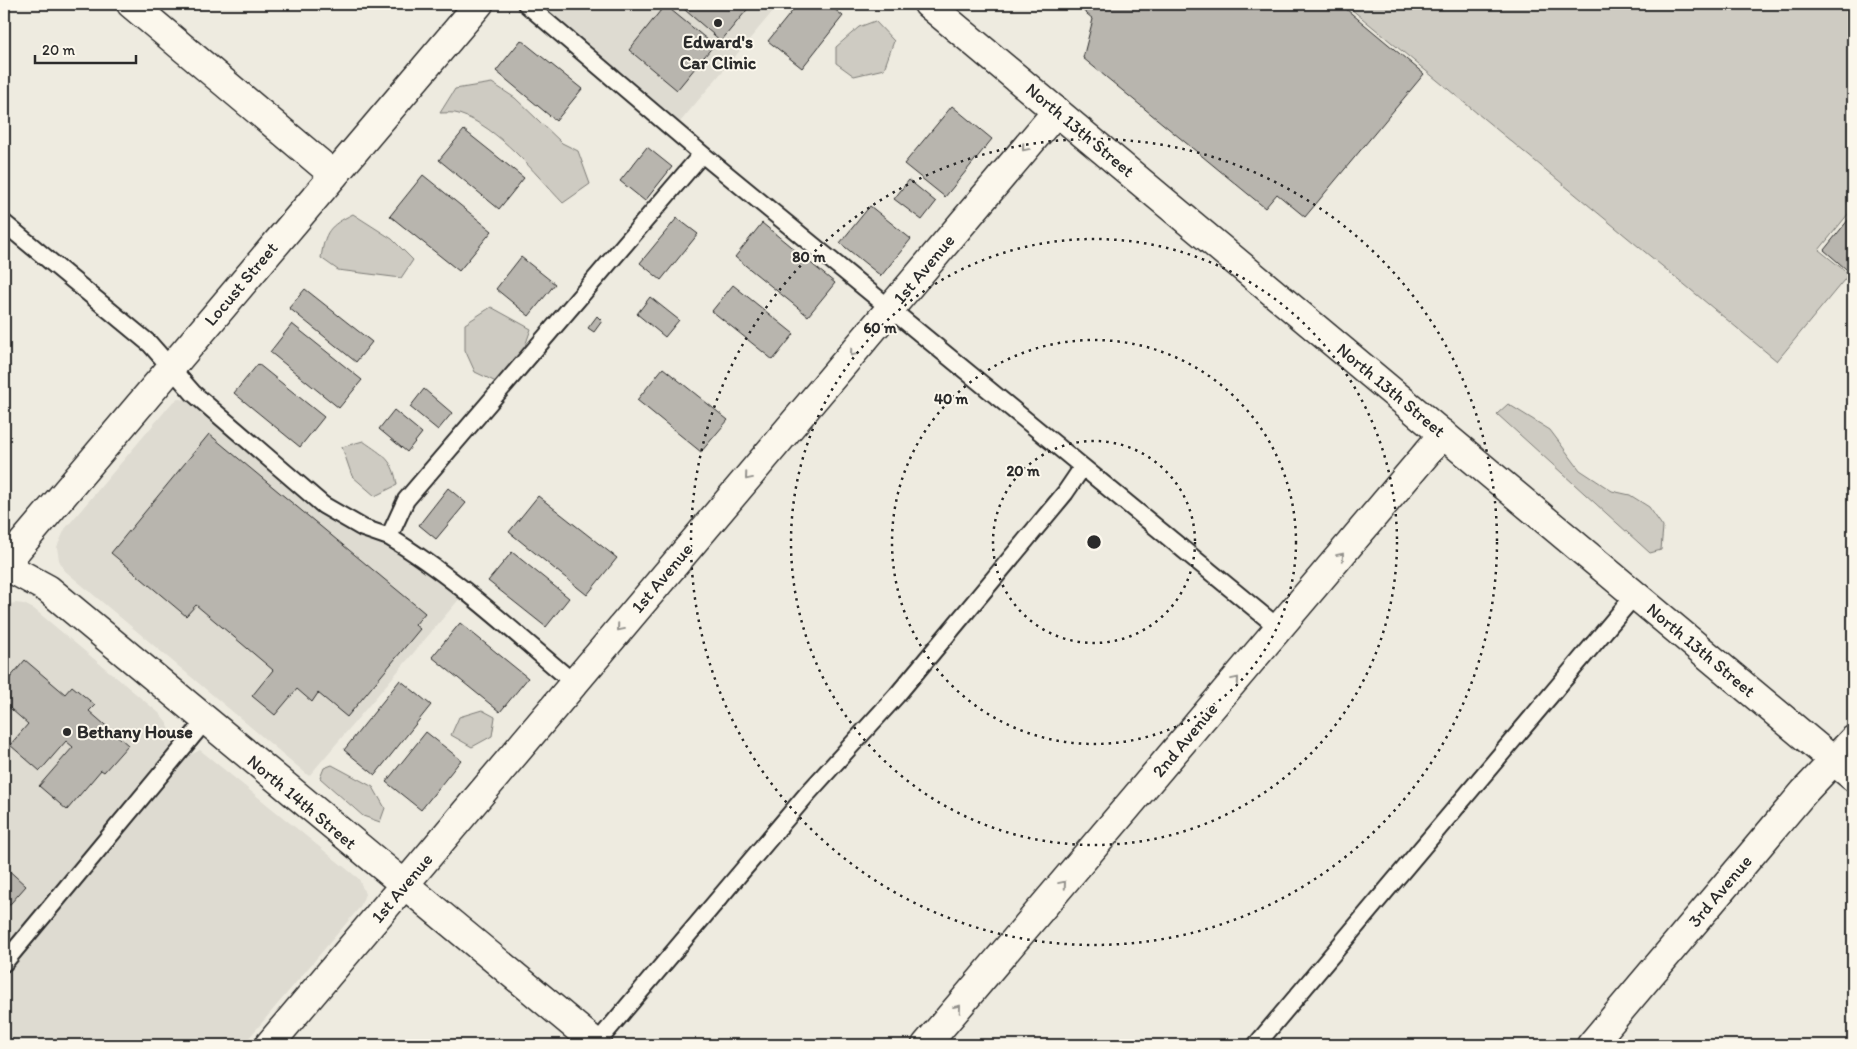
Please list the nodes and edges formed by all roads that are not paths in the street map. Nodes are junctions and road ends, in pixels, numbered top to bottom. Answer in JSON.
{"nodes":[{"id":1,"x":132,"y":4,"type":"edge"},
{"id":2,"x":479,"y":4,"type":"edge"},
{"id":3,"x":526,"y":4,"type":"edge"},
{"id":4,"x":928,"y":4,"type":"edge"},
{"id":5,"x":1057,"y":111,"type":"junction"},
{"id":6,"x":702,"y":154,"type":"junction"},
{"id":7,"x":334,"y":175,"type":"junction"},
{"id":8,"x":4,"y":223,"type":"edge"},
{"id":9,"x":891,"y":308,"type":"junction"},
{"id":10,"x":171,"y":367,"type":"junction"},
{"id":11,"x":1443,"y":434,"type":"junction"},
{"id":12,"x":1082,"y":468,"type":"junction"},
{"id":13,"x":389,"y":537,"type":"junction"},
{"id":14,"x":4,"y":565,"type":"edge"},
{"id":15,"x":1635,"y":595,"type":"junction"},
{"id":16,"x":1280,"y":629,"type":"junction"},
{"id":17,"x":574,"y":683,"type":"junction"},
{"id":18,"x":205,"y":721,"type":"junction"},
{"id":19,"x":1853,"y":740,"type":"edge"},
{"id":20,"x":1844,"y":768,"type":"edge"},
{"id":21,"x":404,"y":887,"type":"junction"},
{"id":22,"x":4,"y":962,"type":"edge"},
{"id":23,"x":269,"y":1045,"type":"edge"},
{"id":24,"x":596,"y":1045,"type":"edge"},
{"id":25,"x":926,"y":1045,"type":"edge"},
{"id":26,"x":1256,"y":1045,"type":"edge"},
{"id":27,"x":1591,"y":1045,"type":"edge"}],
"edges":[{"from":1,"to":7,"type":"street"},
{"from":2,"to":7,"type":"street","name":"Locust Street"},
{"from":3,"to":6,"type":"lane"},
{"from":4,"to":5,"type":"street","name":"North 13th Street"},
{"from":5,"to":9,"type":"street","name":"1st Avenue","one_way":true},
{"from":5,"to":11,"type":"street","name":"North 13th Street"},
{"from":6,"to":9,"type":"lane"},
{"from":6,"to":13,"type":"lane"},
{"from":7,"to":10,"type":"street","name":"Locust Street"},
{"from":8,"to":10,"type":"lane"},
{"from":9,"to":12,"type":"lane"},
{"from":9,"to":17,"type":"street","name":"1st Avenue","one_way":true},
{"from":10,"to":13,"type":"lane"},
{"from":10,"to":14,"type":"street","name":"Locust Street"},
{"from":11,"to":15,"type":"street","name":"North 13th Street"},
{"from":16,"to":11,"type":"street","name":"2nd Avenue","one_way":true},
{"from":12,"to":16,"type":"lane"},
{"from":12,"to":24,"type":"lane"},
{"from":13,"to":17,"type":"lane"},
{"from":14,"to":18,"type":"street","name":"North 14th Street"},
{"from":15,"to":20,"type":"street","name":"North 13th Street"},
{"from":15,"to":26,"type":"lane"},
{"from":25,"to":16,"type":"street","name":"2nd Avenue","one_way":true},
{"from":17,"to":21,"type":"street","name":"1st Avenue"},
{"from":18,"to":21,"type":"street","name":"North 14th Street"},
{"from":18,"to":22,"type":"lane"},
{"from":19,"to":20,"type":"street","name":"3rd Avenue"},
{"from":20,"to":27,"type":"street","name":"3rd Avenue"},
{"from":21,"to":23,"type":"street","name":"1st Avenue"},
{"from":21,"to":24,"type":"street","name":"North 14th Street"}]}
